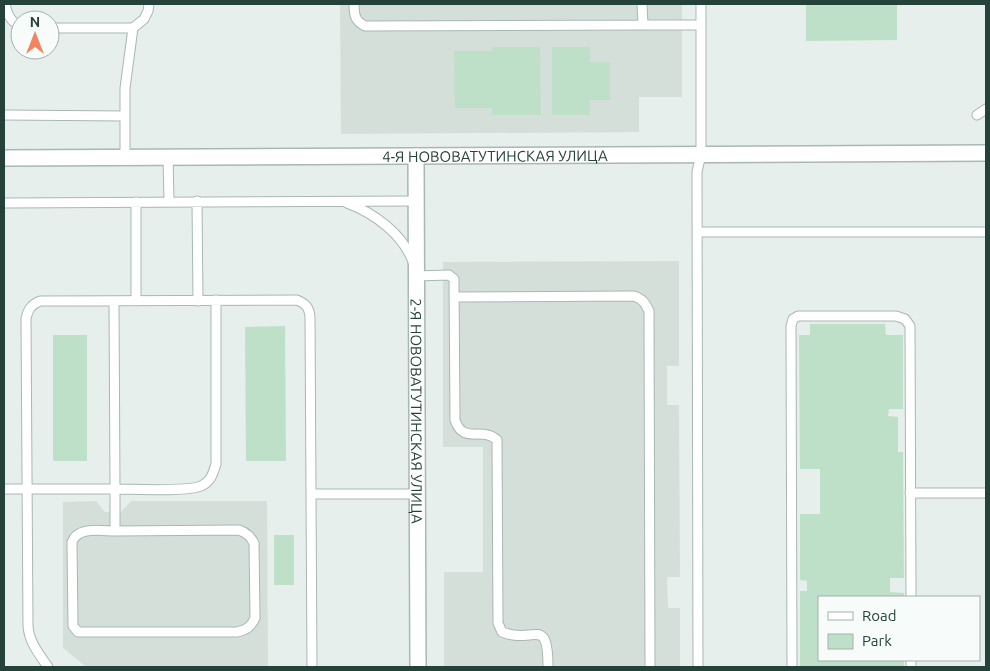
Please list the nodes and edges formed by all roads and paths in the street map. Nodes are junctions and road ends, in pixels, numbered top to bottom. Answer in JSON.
{"nodes":[{"id":1,"x":5,"y":4,"type":"edge"},
{"id":2,"x":149,"y":4,"type":"edge"},
{"id":3,"x":354,"y":4,"type":"edge"},
{"id":4,"x":642,"y":4,"type":"edge"},
{"id":5,"x":701,"y":4,"type":"edge"},
{"id":6,"x":10,"y":16,"type":"edge"},
{"id":7,"x":642,"y":25,"type":"junction"},
{"id":8,"x":701,"y":25,"type":"junction"},
{"id":9,"x":60,"y":28,"type":"edge"},
{"id":10,"x":133,"y":28,"type":"junction"},
{"id":11,"x":986,"y":109,"type":"edge"},
{"id":12,"x":4,"y":115,"type":"edge"},
{"id":13,"x":977,"y":115,"type":"dead end"},
{"id":14,"x":125,"y":116,"type":"junction"},
{"id":15,"x":986,"y":153,"type":"edge"},
{"id":16,"x":701,"y":154,"type":"junction"},
{"id":17,"x":416,"y":156,"type":"junction"},
{"id":18,"x":125,"y":157,"type":"junction"},
{"id":19,"x":168,"y":157,"type":"junction"},
{"id":20,"x":4,"y":158,"type":"edge"},
{"id":21,"x":416,"y":200,"type":"junction"},
{"id":22,"x":197,"y":201,"type":"junction"},
{"id":23,"x":342,"y":201,"type":"junction"},
{"id":24,"x":136,"y":202,"type":"junction"},
{"id":25,"x":169,"y":202,"type":"junction"},
{"id":26,"x":4,"y":203,"type":"edge"},
{"id":27,"x":697,"y":232,"type":"junction"},
{"id":28,"x":986,"y":232,"type":"edge"},
{"id":29,"x":416,"y":274,"type":"junction"},
{"id":30,"x":455,"y":297,"type":"junction"},
{"id":31,"x":216,"y":300,"type":"junction"},
{"id":32,"x":114,"y":301,"type":"junction"},
{"id":33,"x":136,"y":301,"type":"junction"},
{"id":34,"x":198,"y":301,"type":"junction"},
{"id":35,"x":4,"y":489,"type":"edge"},
{"id":36,"x":27,"y":489,"type":"junction"},
{"id":37,"x":115,"y":489,"type":"junction"},
{"id":38,"x":910,"y":493,"type":"junction"},
{"id":39,"x":986,"y":493,"type":"edge"},
{"id":40,"x":311,"y":494,"type":"junction"},
{"id":41,"x":417,"y":494,"type":"junction"},
{"id":42,"x":115,"y":531,"type":"junction"},
{"id":43,"x":911,"y":596,"type":"edge"},
{"id":44,"x":48,"y":667,"type":"edge"},
{"id":45,"x":312,"y":667,"type":"edge"},
{"id":46,"x":418,"y":667,"type":"edge"},
{"id":47,"x":548,"y":667,"type":"edge"},
{"id":48,"x":650,"y":667,"type":"edge"},
{"id":49,"x":698,"y":667,"type":"edge"},
{"id":50,"x":792,"y":667,"type":"edge"}],
"edges":[{"from":1,"to":6,"type":"lane"},
{"from":2,"to":10,"type":"lane"},
{"from":3,"to":7,"type":"lane"},
{"from":4,"to":7,"type":"lane"},
{"from":5,"to":8,"type":"lane"},
{"from":7,"to":8,"type":"lane"},
{"from":8,"to":16,"type":"lane"},
{"from":9,"to":10,"type":"lane"},
{"from":10,"to":14,"type":"lane"},
{"from":11,"to":13,"type":"lane"},
{"from":12,"to":14,"type":"lane"},
{"from":14,"to":18,"type":"lane"},
{"from":15,"to":16,"type":"street","name":"4-Я НОВОВАТУТИНСКАЯ УЛИЦА"},
{"from":16,"to":17,"type":"street","name":"4-Я НОВОВАТУТИНСКАЯ УЛИЦА"},
{"from":16,"to":27,"type":"lane"},
{"from":17,"to":19,"type":"street","name":"4-Я НОВОВАТУТИНСКАЯ УЛИЦА"},
{"from":17,"to":21,"type":"street","name":"2-Я НОВОВАТУТИНСКАЯ УЛИЦА"},
{"from":18,"to":19,"type":"street","name":"4-Я НОВОВАТУТИНСКАЯ УЛИЦА"},
{"from":18,"to":20,"type":"street","name":"4-Я НОВОВАТУТИНСКАЯ УЛИЦА"},
{"from":19,"to":25,"type":"lane"},
{"from":21,"to":23,"type":"lane"},
{"from":21,"to":29,"type":"street","name":"2-Я НОВОВАТУТИНСКАЯ УЛИЦА"},
{"from":22,"to":23,"type":"lane"},
{"from":22,"to":25,"type":"lane"},
{"from":22,"to":34,"type":"lane"},
{"from":23,"to":29,"type":"lane"},
{"from":24,"to":25,"type":"lane"},
{"from":24,"to":26,"type":"lane"},
{"from":24,"to":33,"type":"lane"},
{"from":27,"to":28,"type":"lane"},
{"from":27,"to":49,"type":"lane"},
{"from":29,"to":30,"type":"lane"},
{"from":29,"to":41,"type":"street","name":"2-Я НОВОВАТУТИНСКАЯ УЛИЦА"},
{"from":30,"to":47,"type":"lane"},
{"from":30,"to":48,"type":"lane"},
{"from":31,"to":34,"type":"lane"},
{"from":31,"to":37,"type":"lane"},
{"from":31,"to":40,"type":"lane"},
{"from":32,"to":33,"type":"lane"},
{"from":32,"to":36,"type":"lane"},
{"from":32,"to":37,"type":"lane"},
{"from":33,"to":34,"type":"lane"},
{"from":35,"to":36,"type":"lane"},
{"from":36,"to":37,"type":"lane"},
{"from":36,"to":44,"type":"lane"},
{"from":37,"to":42,"type":"lane"},
{"from":38,"to":39,"type":"lane"},
{"from":38,"to":43,"type":"lane"},
{"from":38,"to":50,"type":"lane"},
{"from":40,"to":41,"type":"lane"},
{"from":40,"to":45,"type":"lane"},
{"from":41,"to":46,"type":"street","name":"2-Я НОВОВАТУТИНСКАЯ УЛИЦА"},
{"from":42,"to":42,"type":"lane"}]}
